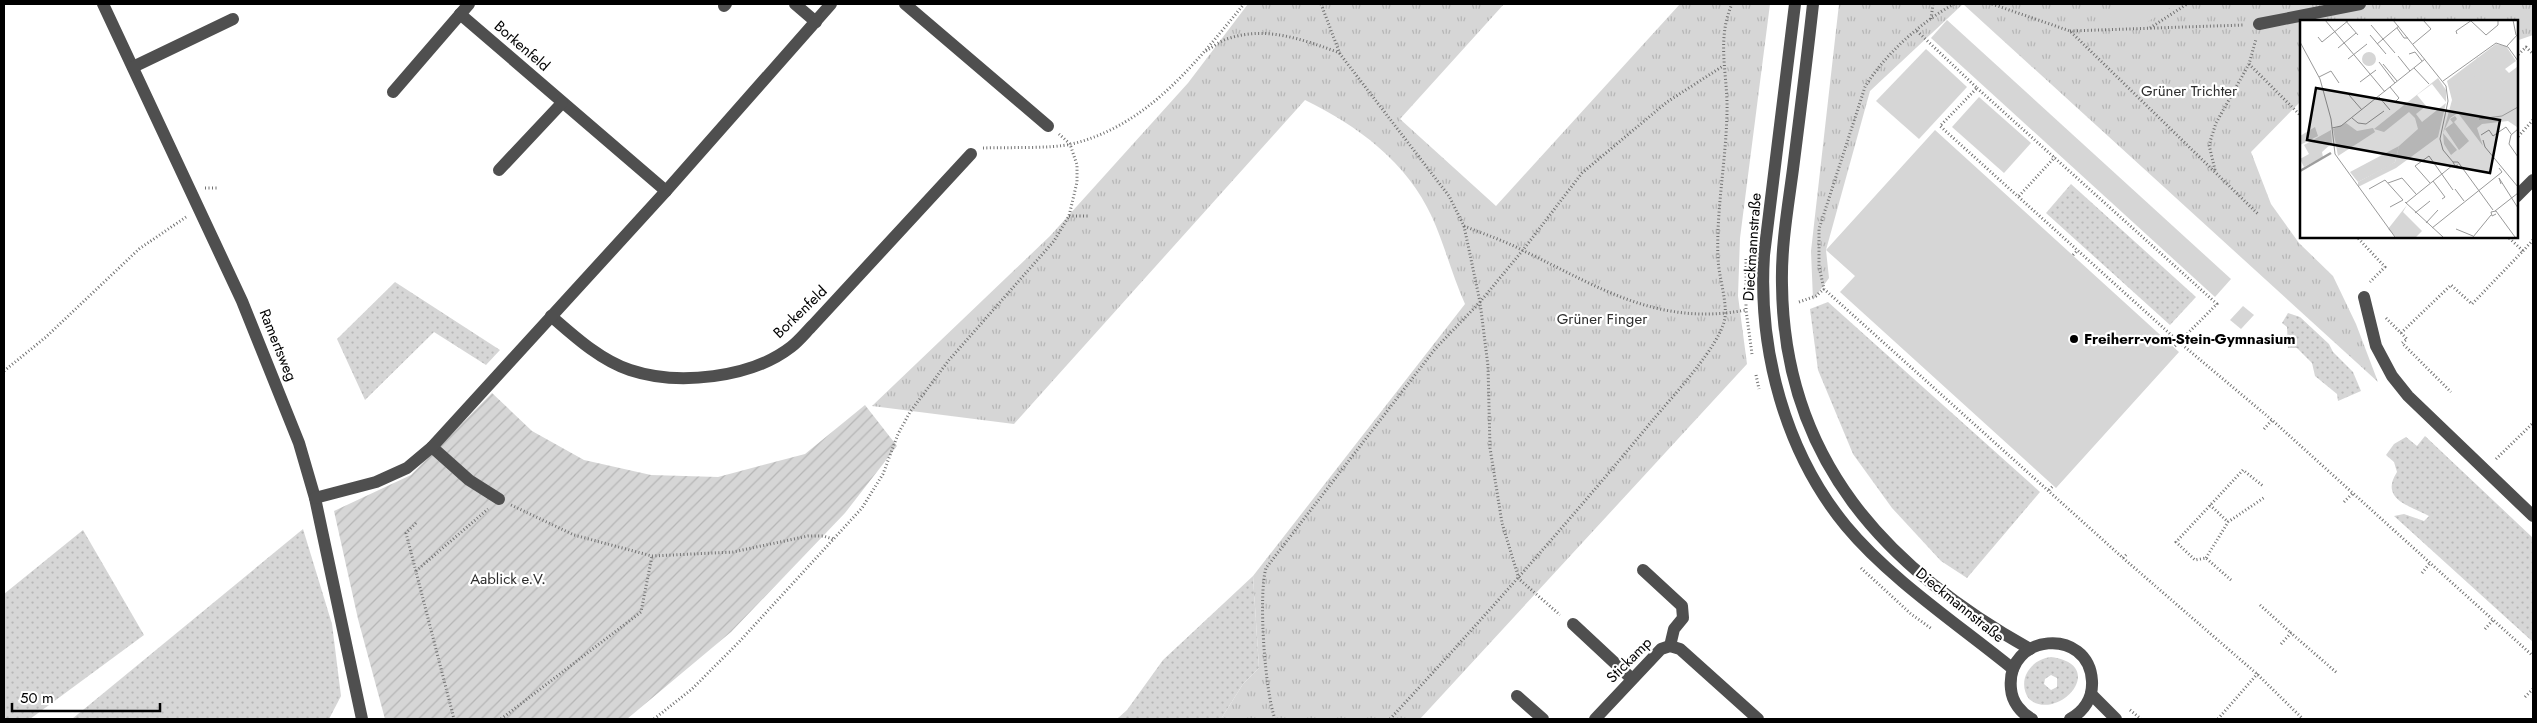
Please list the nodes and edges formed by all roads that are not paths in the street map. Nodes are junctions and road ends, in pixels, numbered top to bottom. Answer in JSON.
{"nodes":[{"id":1,"x":103,"y":4,"type":"edge"},
{"id":2,"x":469,"y":4,"type":"edge"},
{"id":3,"x":795,"y":4,"type":"edge"},
{"id":4,"x":831,"y":4,"type":"edge"},
{"id":5,"x":905,"y":4,"type":"edge"},
{"id":6,"x":1795,"y":4,"type":"edge"},
{"id":7,"x":1813,"y":4,"type":"edge"},
{"id":8,"x":2360,"y":4,"type":"edge"},
{"id":9,"x":460,"y":14,"type":"junction"},
{"id":10,"x":233,"y":19,"type":"dead end"},
{"id":11,"x":816,"y":22,"type":"junction"},
{"id":12,"x":2259,"y":24,"type":"road end"},
{"id":13,"x":133,"y":66,"type":"junction"},
{"id":14,"x":393,"y":92,"type":"dead end"},
{"id":15,"x":562,"y":103,"type":"junction"},
{"id":16,"x":1048,"y":126,"type":"road end"},
{"id":17,"x":971,"y":154,"type":"road end"},
{"id":18,"x":499,"y":170,"type":"dead end"},
{"id":19,"x":2533,"y":180,"type":"edge"},
{"id":20,"x":666,"y":190,"type":"junction"},
{"id":21,"x":2517,"y":196,"type":"edge"},
{"id":22,"x":2364,"y":297,"type":"dead end"},
{"id":23,"x":551,"y":316,"type":"junction"},
{"id":24,"x":432,"y":447,"type":"junction"},
{"id":25,"x":315,"y":498,"type":"junction"},
{"id":26,"x":499,"y":499,"type":"road end"},
{"id":27,"x":2533,"y":516,"type":"edge"},
{"id":28,"x":1642,"y":570,"type":"dead end"},
{"id":29,"x":1572,"y":624,"type":"road end"},
{"id":30,"x":1670,"y":646,"type":"junction"},
{"id":31,"x":2030,"y":649,"type":"junction"},
{"id":32,"x":2013,"y":669,"type":"junction"},
{"id":33,"x":1632,"y":679,"type":"junction"},
{"id":34,"x":2091,"y":694,"type":"junction"},
{"id":35,"x":1517,"y":696,"type":"dead end"},
{"id":36,"x":2024,"y":717,"type":"edge"},
{"id":37,"x":362,"y":719,"type":"edge"},
{"id":38,"x":1543,"y":719,"type":"edge"},
{"id":39,"x":1595,"y":719,"type":"edge"},
{"id":40,"x":1758,"y":719,"type":"edge"},
{"id":41,"x":2072,"y":719,"type":"edge"},
{"id":42,"x":2116,"y":719,"type":"edge"}],
"edges":[{"from":1,"to":13,"type":"street","name":"Ramertsweg"},
{"from":2,"to":9,"type":"street"},
{"from":3,"to":11,"type":"street"},
{"from":4,"to":11,"type":"street"},
{"from":5,"to":16,"type":"street"},
{"from":6,"to":32,"type":"street","name":"Dieckmannstraße"},
{"from":7,"to":31,"type":"street","name":"Dieckmannstraße"},
{"from":8,"to":12,"type":"street"},
{"from":9,"to":14,"type":"street"},
{"from":9,"to":15,"type":"street","name":"Borkenfeld"},
{"from":10,"to":13,"type":"street"},
{"from":11,"to":20,"type":"street"},
{"from":13,"to":25,"type":"street","name":"Ramertsweg"},
{"from":15,"to":18,"type":"street"},
{"from":15,"to":20,"type":"street","name":"Borkenfeld"},
{"from":17,"to":23,"type":"street","name":"Borkenfeld"},
{"from":19,"to":21,"type":"street"},
{"from":20,"to":23,"type":"street"},
{"from":22,"to":27,"type":"street"},
{"from":23,"to":24,"type":"street"},
{"from":24,"to":25,"type":"street"},
{"from":24,"to":26,"type":"street"},
{"from":25,"to":37,"type":"street","name":"Ramertsweg"},
{"from":28,"to":30,"type":"street"},
{"from":29,"to":33,"type":"street"},
{"from":30,"to":33,"type":"street","name":"Stickamp"},
{"from":30,"to":40,"type":"street","name":"Stickamp"},
{"from":31,"to":32,"type":"street"},
{"from":31,"to":34,"type":"street"},
{"from":32,"to":36,"type":"street"},
{"from":33,"to":39,"type":"street","name":"Stickamp"},
{"from":34,"to":41,"type":"street"},
{"from":34,"to":42,"type":"street"},
{"from":35,"to":38,"type":"street"}]}
